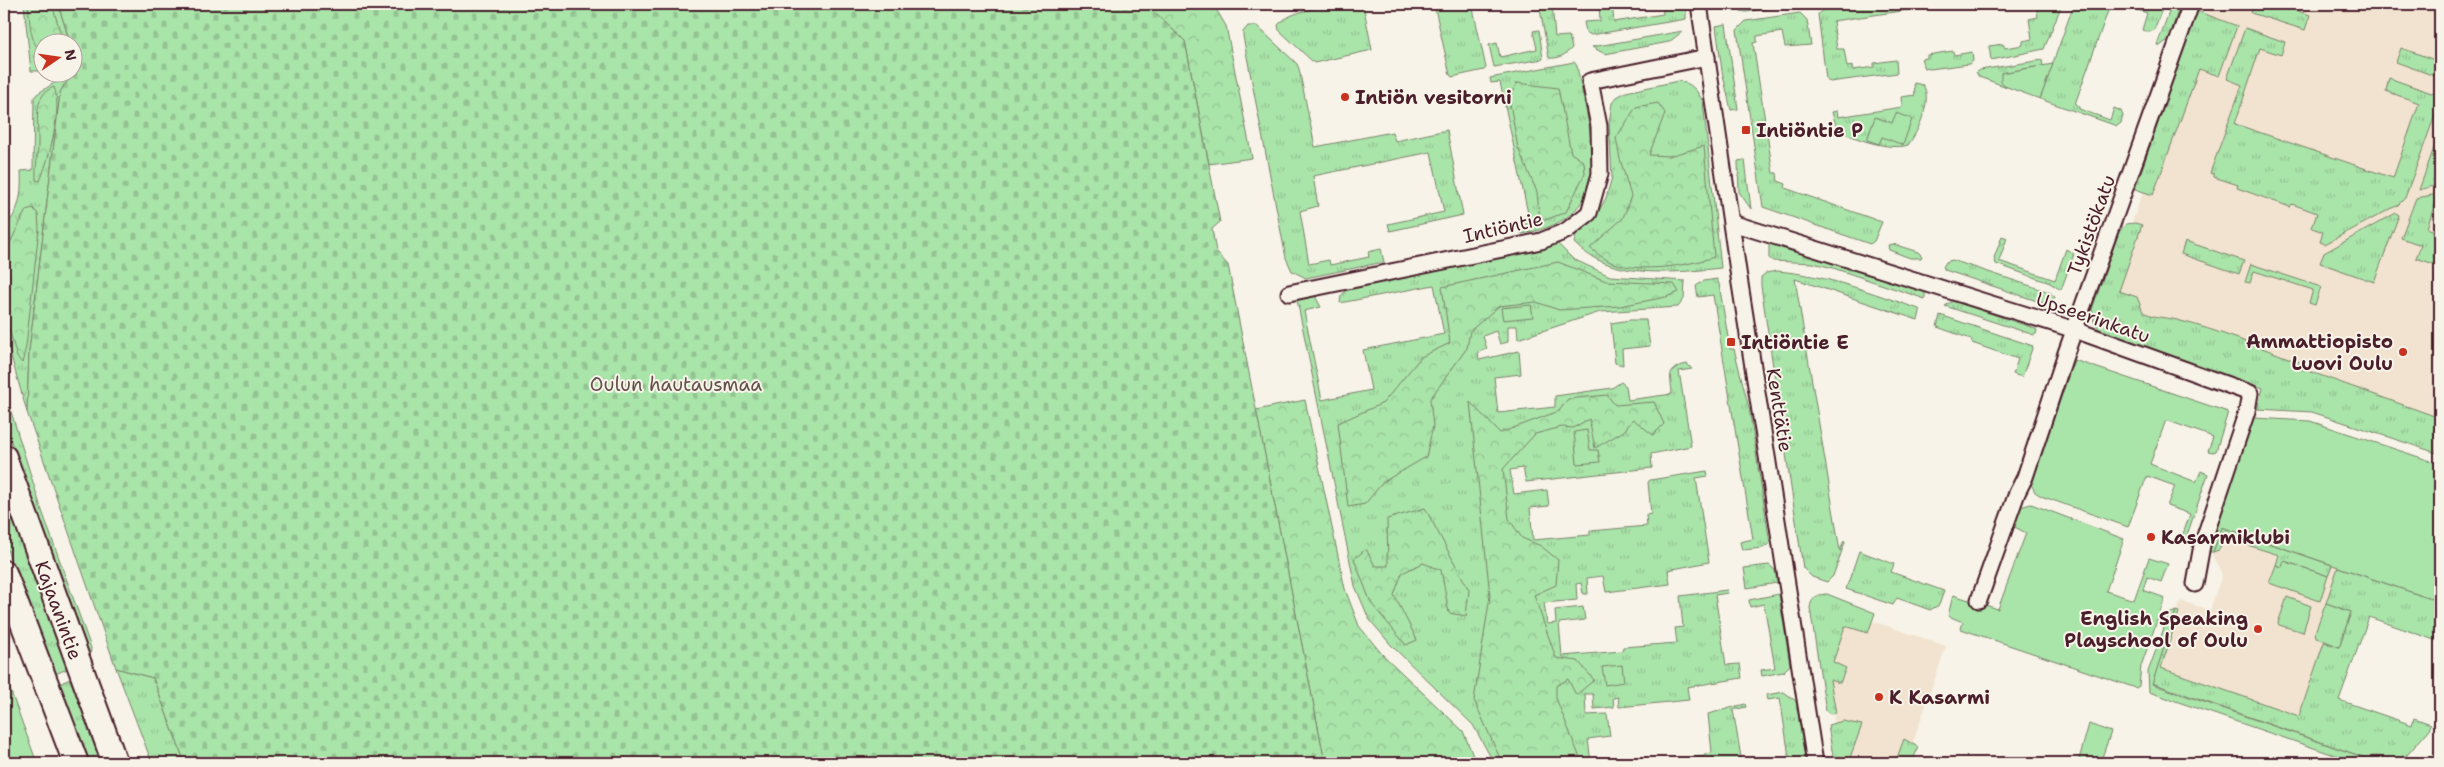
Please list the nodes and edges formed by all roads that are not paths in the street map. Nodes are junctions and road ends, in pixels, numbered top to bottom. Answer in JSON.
{"nodes":[{"id":1,"x":1699,"y":4,"type":"edge"},
{"id":2,"x":2191,"y":4,"type":"edge"},
{"id":3,"x":1707,"y":57,"type":"junction"},
{"id":4,"x":1732,"y":222,"type":"junction"},
{"id":5,"x":1288,"y":293,"type":"dead end"},
{"id":6,"x":2075,"y":330,"type":"junction"},
{"id":7,"x":4,"y":457,"type":"edge"},
{"id":8,"x":4,"y":573,"type":"edge"},
{"id":9,"x":2195,"y":584,"type":"dead end"},
{"id":10,"x":1979,"y":600,"type":"dead end"},
{"id":11,"x":76,"y":763,"type":"edge"},
{"id":12,"x":115,"y":763,"type":"edge"},
{"id":13,"x":1815,"y":763,"type":"edge"}],
"edges":[{"from":1,"to":3,"type":"street","name":"Kenttätie"},
{"from":2,"to":6,"type":"street","name":"Tykistökatu"},
{"from":3,"to":4,"type":"street","name":"Kenttätie"},
{"from":3,"to":5,"type":"street","name":"Intiöntie"},
{"from":4,"to":6,"type":"street","name":"Upseerinkatu"},
{"from":4,"to":13,"type":"street","name":"Kenttätie"},
{"from":6,"to":9,"type":"street","name":"Upseerinkatu"},
{"from":6,"to":10,"type":"street","name":"Tykistökatu"},
{"from":7,"to":12,"type":"main road","name":"Kajaanintie"},
{"from":8,"to":11,"type":"main road","name":"Kajaanintie"}]}
